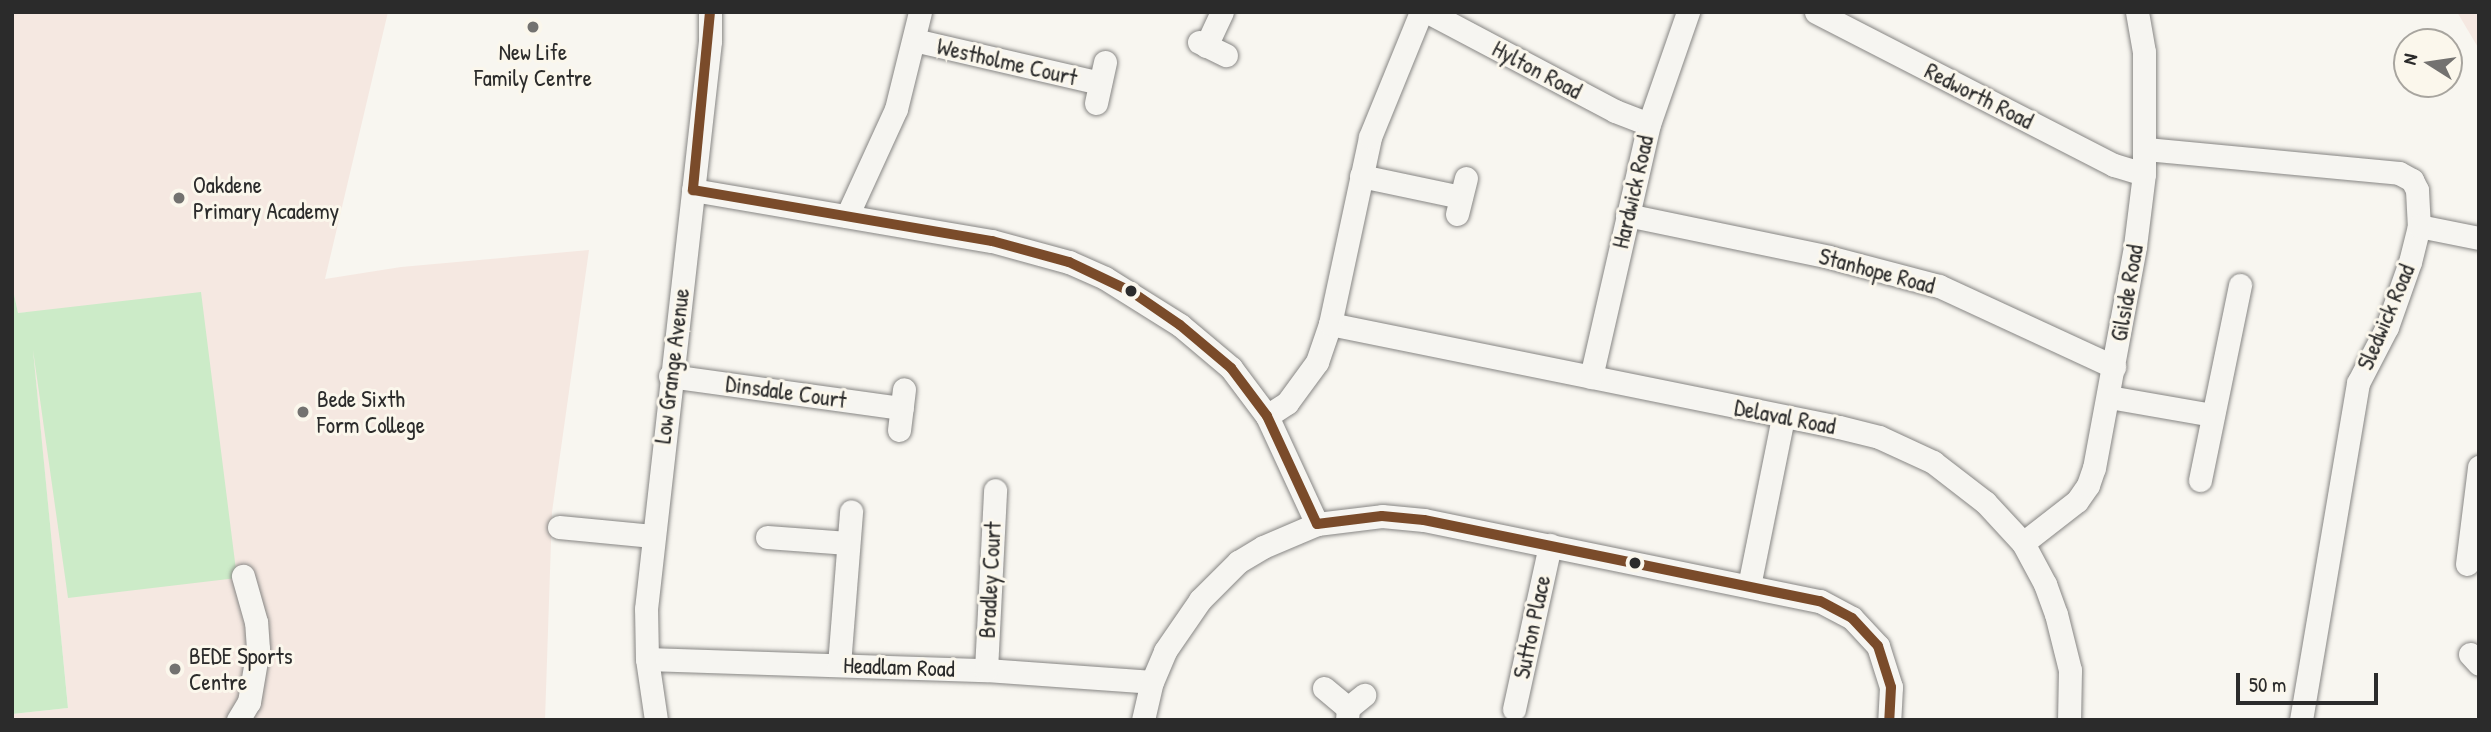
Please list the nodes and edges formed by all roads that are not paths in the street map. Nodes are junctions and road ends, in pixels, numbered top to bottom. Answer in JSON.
{"nodes":[{"id":1,"x":710,"y":12,"type":"edge"},
{"id":2,"x":920,"y":12,"type":"edge"},
{"id":3,"x":1222,"y":12,"type":"edge"},
{"id":4,"x":1421,"y":12,"type":"edge"},
{"id":5,"x":1428,"y":12,"type":"edge"},
{"id":6,"x":1688,"y":12,"type":"edge"},
{"id":7,"x":1816,"y":12,"type":"edge"},
{"id":8,"x":2137,"y":12,"type":"edge"},
{"id":9,"x":914,"y":40,"type":"junction"},
{"id":10,"x":1210,"y":48,"type":"dead end"},
{"id":11,"x":1100,"y":83,"type":"dead end"},
{"id":12,"x":1648,"y":124,"type":"junction"},
{"id":13,"x":2146,"y":149,"type":"junction"},
{"id":14,"x":2144,"y":174,"type":"junction"},
{"id":15,"x":1361,"y":176,"type":"junction"},
{"id":16,"x":693,"y":190,"type":"junction"},
{"id":17,"x":1461,"y":196,"type":"dead end"},
{"id":18,"x":1627,"y":215,"type":"junction"},
{"id":19,"x":847,"y":216,"type":"junction"},
{"id":20,"x":2419,"y":226,"type":"junction"},
{"id":21,"x":2479,"y":238,"type":"edge"},
{"id":22,"x":2239,"y":285,"type":"dead end"},
{"id":23,"x":1330,"y":324,"type":"junction"},
{"id":24,"x":2114,"y":368,"type":"junction"},
{"id":25,"x":670,"y":376,"type":"junction"},
{"id":26,"x":1591,"y":377,"type":"junction"},
{"id":27,"x":2109,"y":397,"type":"junction"},
{"id":28,"x":902,"y":409,"type":"dead end"},
{"id":29,"x":2212,"y":415,"type":"junction"},
{"id":30,"x":1267,"y":416,"type":"junction"},
{"id":31,"x":1783,"y":417,"type":"junction"},
{"id":32,"x":2479,"y":467,"type":"edge"},
{"id":33,"x":2200,"y":480,"type":"dead end"},
{"id":34,"x":995,"y":484,"type":"dead end"},
{"id":35,"x":851,"y":511,"type":"dead end"},
{"id":36,"x":2476,"y":514,"type":"edge"},
{"id":37,"x":1317,"y":524,"type":"junction"},
{"id":38,"x":559,"y":527,"type":"dead end"},
{"id":39,"x":653,"y":536,"type":"junction"},
{"id":40,"x":767,"y":537,"type":"dead end"},
{"id":41,"x":848,"y":542,"type":"junction"},
{"id":42,"x":2023,"y":542,"type":"junction"},
{"id":43,"x":1550,"y":545,"type":"junction"},
{"id":44,"x":2467,"y":564,"type":"dead end"},
{"id":45,"x":243,"y":576,"type":"dead end"},
{"id":46,"x":1749,"y":586,"type":"junction"},
{"id":47,"x":647,"y":659,"type":"junction"},
{"id":48,"x":839,"y":665,"type":"junction"},
{"id":49,"x":986,"y":670,"type":"junction"},
{"id":50,"x":1152,"y":682,"type":"junction"},
{"id":51,"x":1324,"y":688,"type":"dead end"},
{"id":52,"x":1353,"y":707,"type":"edge"},
{"id":53,"x":1514,"y":709,"type":"dead end"},
{"id":54,"x":238,"y":720,"type":"edge"},
{"id":55,"x":656,"y":720,"type":"edge"},
{"id":56,"x":1143,"y":720,"type":"edge"},
{"id":57,"x":1889,"y":720,"type":"edge"},
{"id":58,"x":2069,"y":720,"type":"edge"},
{"id":59,"x":2301,"y":720,"type":"edge"}],
"edges":[{"from":1,"to":16,"type":"street","name":"Low Grange Avenue"},
{"from":2,"to":9,"type":"street"},
{"from":3,"to":10,"type":"street"},
{"from":4,"to":15,"type":"street"},
{"from":5,"to":12,"type":"street","name":"Hylton Road"},
{"from":6,"to":12,"type":"street","name":"Hardwick Road"},
{"from":7,"to":14,"type":"street","name":"Redworth Road"},
{"from":8,"to":13,"type":"street","name":"Gilside Road"},
{"from":9,"to":11,"type":"street","name":"Westholme Court"},
{"from":9,"to":19,"type":"street"},
{"from":12,"to":18,"type":"street","name":"Hardwick Road"},
{"from":13,"to":14,"type":"street","name":"Gilside Road"},
{"from":13,"to":20,"type":"street","name":"Sledwick Road"},
{"from":14,"to":24,"type":"street","name":"Gilside Road"},
{"from":15,"to":17,"type":"street"},
{"from":15,"to":23,"type":"street"},
{"from":16,"to":19,"type":"street"},
{"from":16,"to":25,"type":"street","name":"Low Grange Avenue"},
{"from":18,"to":24,"type":"street","name":"Stanhope Road"},
{"from":18,"to":26,"type":"street","name":"Hardwick Road"},
{"from":19,"to":30,"type":"street"},
{"from":20,"to":21,"type":"street"},
{"from":20,"to":59,"type":"street","name":"Sledwick Road"},
{"from":22,"to":29,"type":"street"},
{"from":23,"to":26,"type":"street","name":"Delaval Road"},
{"from":23,"to":30,"type":"street"},
{"from":24,"to":27,"type":"street","name":"Gilside Road"},
{"from":25,"to":28,"type":"street","name":"Dinsdale Court"},
{"from":25,"to":39,"type":"street","name":"Low Grange Avenue"},
{"from":26,"to":31,"type":"street","name":"Delaval Road"},
{"from":27,"to":29,"type":"street"},
{"from":27,"to":42,"type":"street","name":"Gilside Road"},
{"from":29,"to":33,"type":"street"},
{"from":30,"to":37,"type":"street"},
{"from":31,"to":42,"type":"street","name":"Delaval Road"},
{"from":31,"to":46,"type":"street"},
{"from":32,"to":36,"type":"street"},
{"from":34,"to":49,"type":"street","name":"Bradley Court"},
{"from":35,"to":41,"type":"street"},
{"from":36,"to":44,"type":"street"},
{"from":37,"to":43,"type":"street"},
{"from":37,"to":50,"type":"street"},
{"from":38,"to":39,"type":"street"},
{"from":39,"to":47,"type":"street","name":"Low Grange Avenue"},
{"from":40,"to":41,"type":"street"},
{"from":41,"to":48,"type":"street"},
{"from":42,"to":58,"type":"street","name":"Delaval Road"},
{"from":43,"to":46,"type":"street"},
{"from":43,"to":53,"type":"street","name":"Sutton Place"},
{"from":45,"to":54,"type":"street"},
{"from":46,"to":57,"type":"street"},
{"from":47,"to":48,"type":"street","name":"Headlam Road"},
{"from":47,"to":55,"type":"street","name":"Low Grange Avenue"},
{"from":48,"to":49,"type":"street","name":"Headlam Road"},
{"from":49,"to":50,"type":"street","name":"Headlam Road"},
{"from":50,"to":56,"type":"street"},
{"from":51,"to":52,"type":"street"}]}
